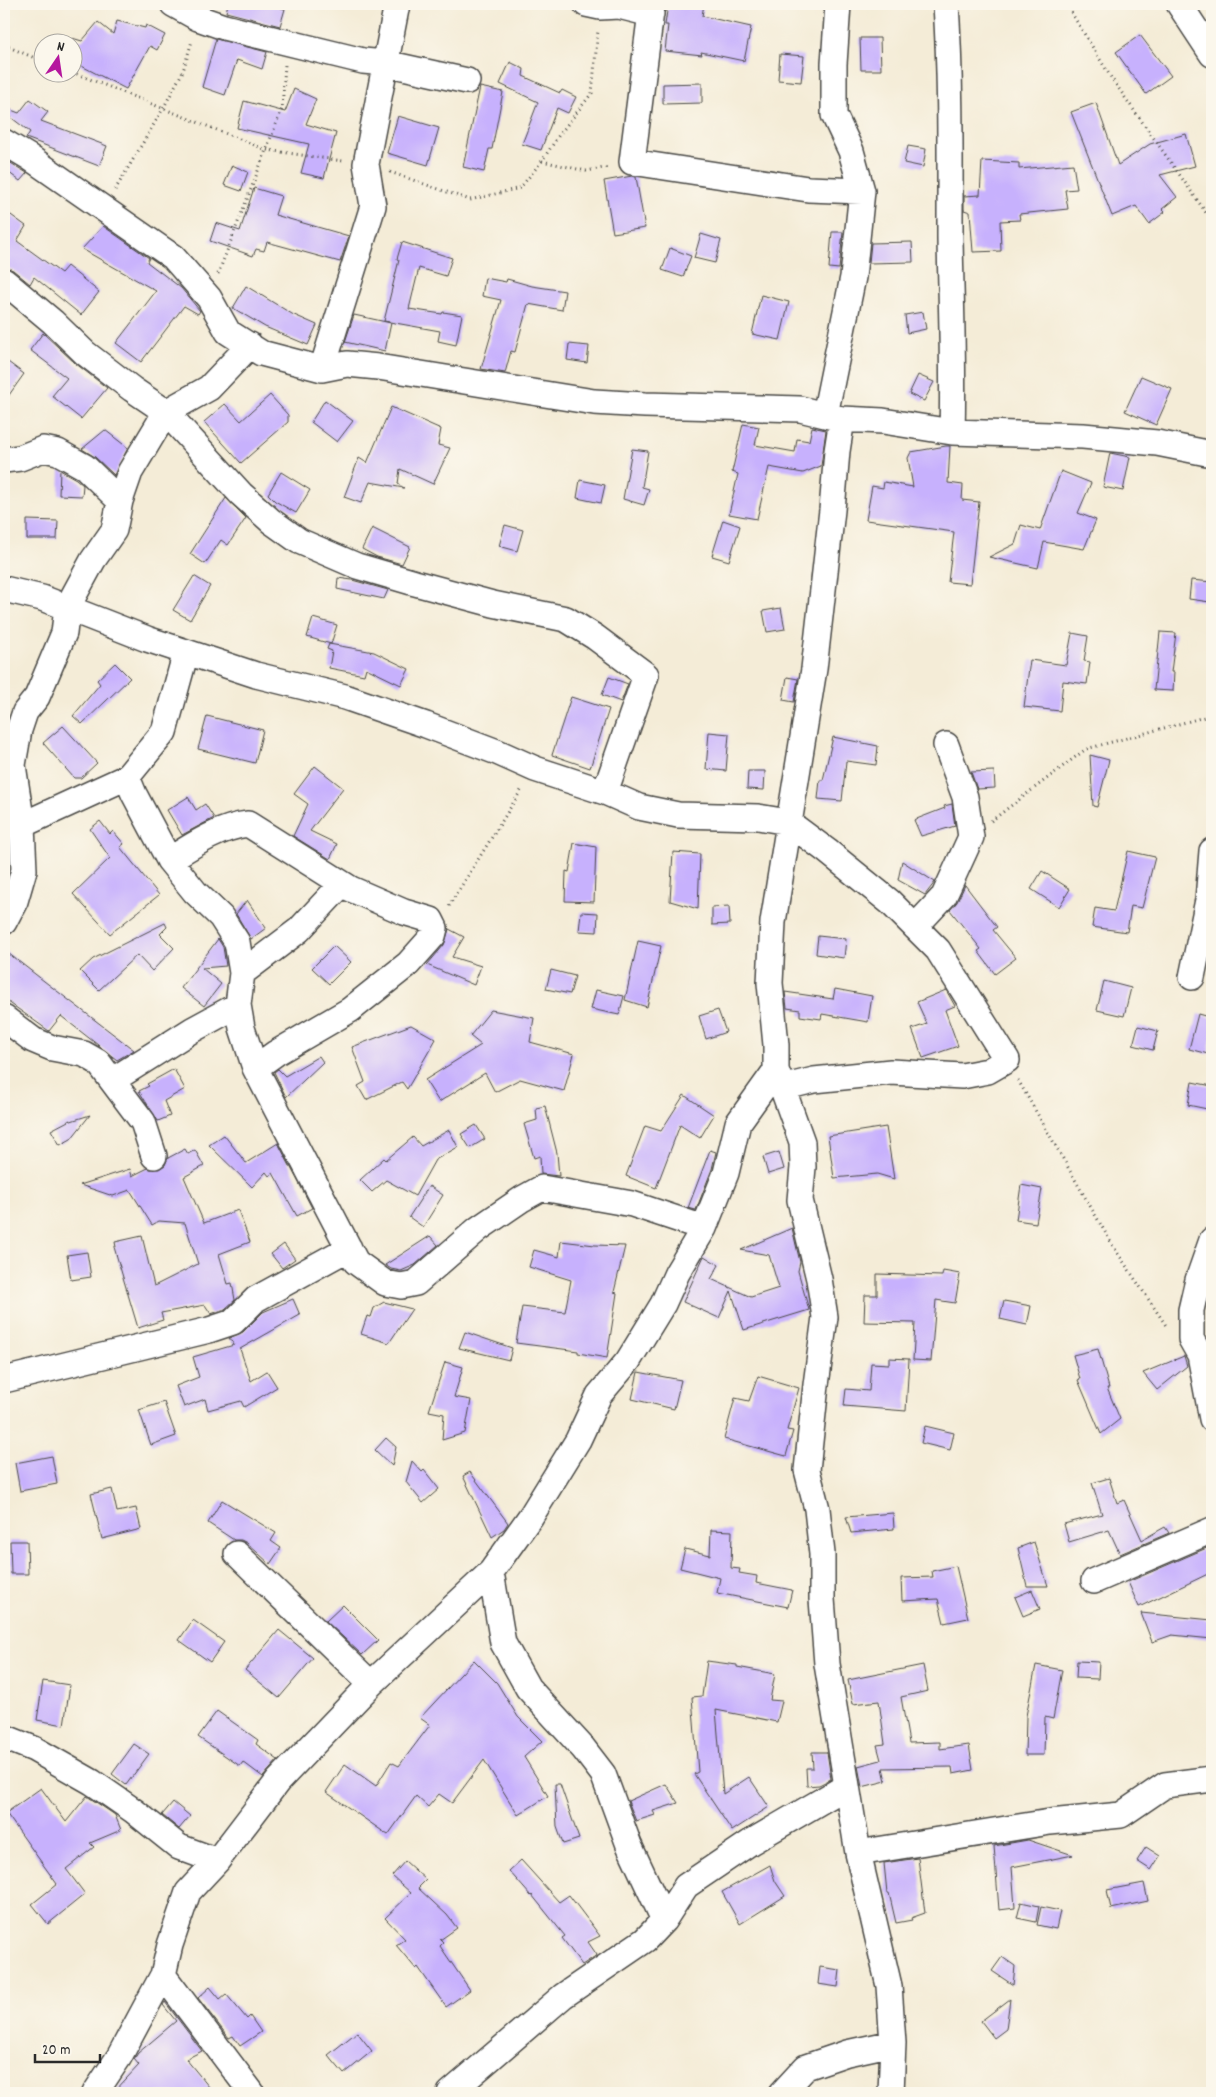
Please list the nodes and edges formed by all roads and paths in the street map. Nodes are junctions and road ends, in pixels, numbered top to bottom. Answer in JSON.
{"nodes":[{"id":1,"x":173,"y":4,"type":"edge"},
{"id":2,"x":397,"y":4,"type":"edge"},
{"id":3,"x":586,"y":4,"type":"edge"},
{"id":4,"x":838,"y":4,"type":"edge"},
{"id":5,"x":946,"y":4,"type":"edge"},
{"id":6,"x":1066,"y":4,"type":"edge"},
{"id":7,"x":1179,"y":4,"type":"edge"},
{"id":8,"x":651,"y":9,"type":"edge"},
{"id":9,"x":198,"y":18,"type":"junction"},
{"id":10,"x":286,"y":42,"type":"junction"},
{"id":11,"x":4,"y":45,"type":"edge"},
{"id":12,"x":1212,"y":54,"type":"edge"},
{"id":13,"x":32,"y":57,"type":"edge"},
{"id":14,"x":385,"y":63,"type":"junction"},
{"id":15,"x":467,"y":81,"type":"dead end"},
{"id":16,"x":4,"y":142,"type":"edge"},
{"id":17,"x":542,"y":161,"type":"dead end"},
{"id":18,"x":632,"y":162,"type":"junction"},
{"id":19,"x":862,"y":191,"type":"junction"},
{"id":20,"x":104,"y":209,"type":"junction"},
{"id":21,"x":1212,"y":221,"type":"edge"},
{"id":22,"x":4,"y":281,"type":"edge"},
{"id":23,"x":209,"y":298,"type":"junction"},
{"id":24,"x":250,"y":345,"type":"junction"},
{"id":25,"x":322,"y":369,"type":"junction"},
{"id":26,"x":166,"y":412,"type":"junction"},
{"id":27,"x":833,"y":417,"type":"junction"},
{"id":28,"x":952,"y":432,"type":"junction"},
{"id":29,"x":1212,"y":454,"type":"edge"},
{"id":30,"x":4,"y":460,"type":"edge"},
{"id":31,"x":120,"y":501,"type":"junction"},
{"id":32,"x":4,"y":589,"type":"edge"},
{"id":33,"x":67,"y":608,"type":"junction"},
{"id":34,"x":186,"y":652,"type":"junction"},
{"id":35,"x":1212,"y":715,"type":"edge"},
{"id":36,"x":946,"y":745,"type":"dead end"},
{"id":37,"x":535,"y":769,"type":"junction"},
{"id":38,"x":127,"y":778,"type":"junction"},
{"id":39,"x":605,"y":792,"type":"junction"},
{"id":40,"x":788,"y":822,"type":"junction"},
{"id":41,"x":22,"y":826,"type":"junction"},
{"id":42,"x":971,"y":837,"type":"junction"},
{"id":43,"x":1212,"y":850,"type":"edge"},
{"id":44,"x":169,"y":860,"type":"junction"},
{"id":45,"x":342,"y":884,"type":"junction"},
{"id":46,"x":4,"y":922,"type":"edge"},
{"id":47,"x":915,"y":927,"type":"junction"},
{"id":48,"x":435,"y":928,"type":"junction"},
{"id":49,"x":242,"y":973,"type":"junction"},
{"id":50,"x":1192,"y":977,"type":"dead end"},
{"id":51,"x":238,"y":1005,"type":"junction"},
{"id":52,"x":4,"y":1018,"type":"edge"},
{"id":53,"x":1007,"y":1060,"type":"junction"},
{"id":54,"x":255,"y":1068,"type":"junction"},
{"id":55,"x":779,"y":1079,"type":"junction"},
{"id":56,"x":113,"y":1080,"type":"junction"},
{"id":57,"x":154,"y":1156,"type":"dead end"},
{"id":58,"x":704,"y":1228,"type":"junction"},
{"id":59,"x":1212,"y":1240,"type":"edge"},
{"id":60,"x":349,"y":1248,"type":"junction"},
{"id":61,"x":1168,"y":1328,"type":"dead end"},
{"id":62,"x":4,"y":1380,"type":"edge"},
{"id":63,"x":1212,"y":1419,"type":"edge"},
{"id":64,"x":1212,"y":1530,"type":"edge"},
{"id":65,"x":237,"y":1554,"type":"dead end"},
{"id":66,"x":491,"y":1572,"type":"junction"},
{"id":67,"x":1094,"y":1581,"type":"dead end"},
{"id":68,"x":371,"y":1684,"type":"junction"},
{"id":69,"x":4,"y":1737,"type":"edge"},
{"id":70,"x":1212,"y":1779,"type":"edge"},
{"id":71,"x":847,"y":1786,"type":"junction"},
{"id":72,"x":858,"y":1853,"type":"junction"},
{"id":73,"x":217,"y":1861,"type":"junction"},
{"id":74,"x":664,"y":1920,"type":"junction"},
{"id":75,"x":163,"y":1975,"type":"junction"},
{"id":76,"x":893,"y":2043,"type":"junction"},
{"id":77,"x":95,"y":2093,"type":"edge"},
{"id":78,"x":252,"y":2093,"type":"edge"},
{"id":79,"x":450,"y":2093,"type":"edge"},
{"id":80,"x":782,"y":2093,"type":"edge"},
{"id":81,"x":891,"y":2093,"type":"edge"}],
"edges":[{"from":1,"to":9,"type":"street"},
{"from":2,"to":14,"type":"street"},
{"from":3,"to":8,"type":"street"},
{"from":4,"to":19,"type":"street"},
{"from":5,"to":28,"type":"street"},
{"from":6,"to":21,"type":"path"},
{"from":7,"to":12,"type":"street"},
{"from":8,"to":18,"type":"street"},
{"from":9,"to":10,"type":"street"},
{"from":9,"to":20,"type":"path"},
{"from":10,"to":14,"type":"street"},
{"from":10,"to":23,"type":"path"},
{"from":11,"to":13,"type":"path"},
{"from":14,"to":15,"type":"street"},
{"from":14,"to":25,"type":"street"},
{"from":16,"to":20,"type":"street"},
{"from":17,"to":18,"type":"path"},
{"from":18,"to":19,"type":"street"},
{"from":19,"to":27,"type":"street"},
{"from":20,"to":23,"type":"street"},
{"from":22,"to":26,"type":"street"},
{"from":23,"to":24,"type":"street"},
{"from":24,"to":25,"type":"street"},
{"from":24,"to":26,"type":"street"},
{"from":25,"to":27,"type":"street"},
{"from":26,"to":31,"type":"street"},
{"from":26,"to":39,"type":"street"},
{"from":27,"to":28,"type":"street"},
{"from":27,"to":40,"type":"street"},
{"from":28,"to":29,"type":"street"},
{"from":30,"to":31,"type":"street"},
{"from":31,"to":33,"type":"street"},
{"from":32,"to":33,"type":"street"},
{"from":33,"to":34,"type":"street"},
{"from":33,"to":41,"type":"street"},
{"from":34,"to":37,"type":"street"},
{"from":34,"to":38,"type":"street"},
{"from":35,"to":42,"type":"path"},
{"from":36,"to":42,"type":"street"},
{"from":37,"to":39,"type":"street"},
{"from":37,"to":48,"type":"path"},
{"from":38,"to":41,"type":"street"},
{"from":38,"to":44,"type":"street"},
{"from":39,"to":40,"type":"street"},
{"from":40,"to":47,"type":"street"},
{"from":40,"to":55,"type":"street"},
{"from":41,"to":46,"type":"street"},
{"from":42,"to":47,"type":"street"},
{"from":43,"to":50,"type":"street"},
{"from":44,"to":45,"type":"street"},
{"from":44,"to":49,"type":"street"},
{"from":45,"to":48,"type":"street"},
{"from":45,"to":49,"type":"street"},
{"from":47,"to":53,"type":"street"},
{"from":48,"to":54,"type":"street"},
{"from":49,"to":51,"type":"street"},
{"from":51,"to":54,"type":"street"},
{"from":51,"to":56,"type":"street"},
{"from":52,"to":56,"type":"street"},
{"from":53,"to":55,"type":"street"},
{"from":53,"to":61,"type":"path"},
{"from":54,"to":60,"type":"street"},
{"from":55,"to":58,"type":"street"},
{"from":55,"to":71,"type":"street"},
{"from":56,"to":57,"type":"street"},
{"from":58,"to":60,"type":"street"},
{"from":58,"to":66,"type":"street"},
{"from":59,"to":63,"type":"street"},
{"from":60,"to":62,"type":"street"},
{"from":64,"to":67,"type":"street"},
{"from":65,"to":68,"type":"street"},
{"from":66,"to":68,"type":"street"},
{"from":66,"to":74,"type":"street"},
{"from":68,"to":73,"type":"street"},
{"from":69,"to":73,"type":"street"},
{"from":70,"to":72,"type":"street"},
{"from":71,"to":72,"type":"street"},
{"from":71,"to":74,"type":"street"},
{"from":72,"to":76,"type":"street"},
{"from":73,"to":75,"type":"street"},
{"from":74,"to":79,"type":"street"},
{"from":75,"to":77,"type":"street"},
{"from":75,"to":78,"type":"street"},
{"from":76,"to":80,"type":"street"},
{"from":76,"to":81,"type":"street"}]}
